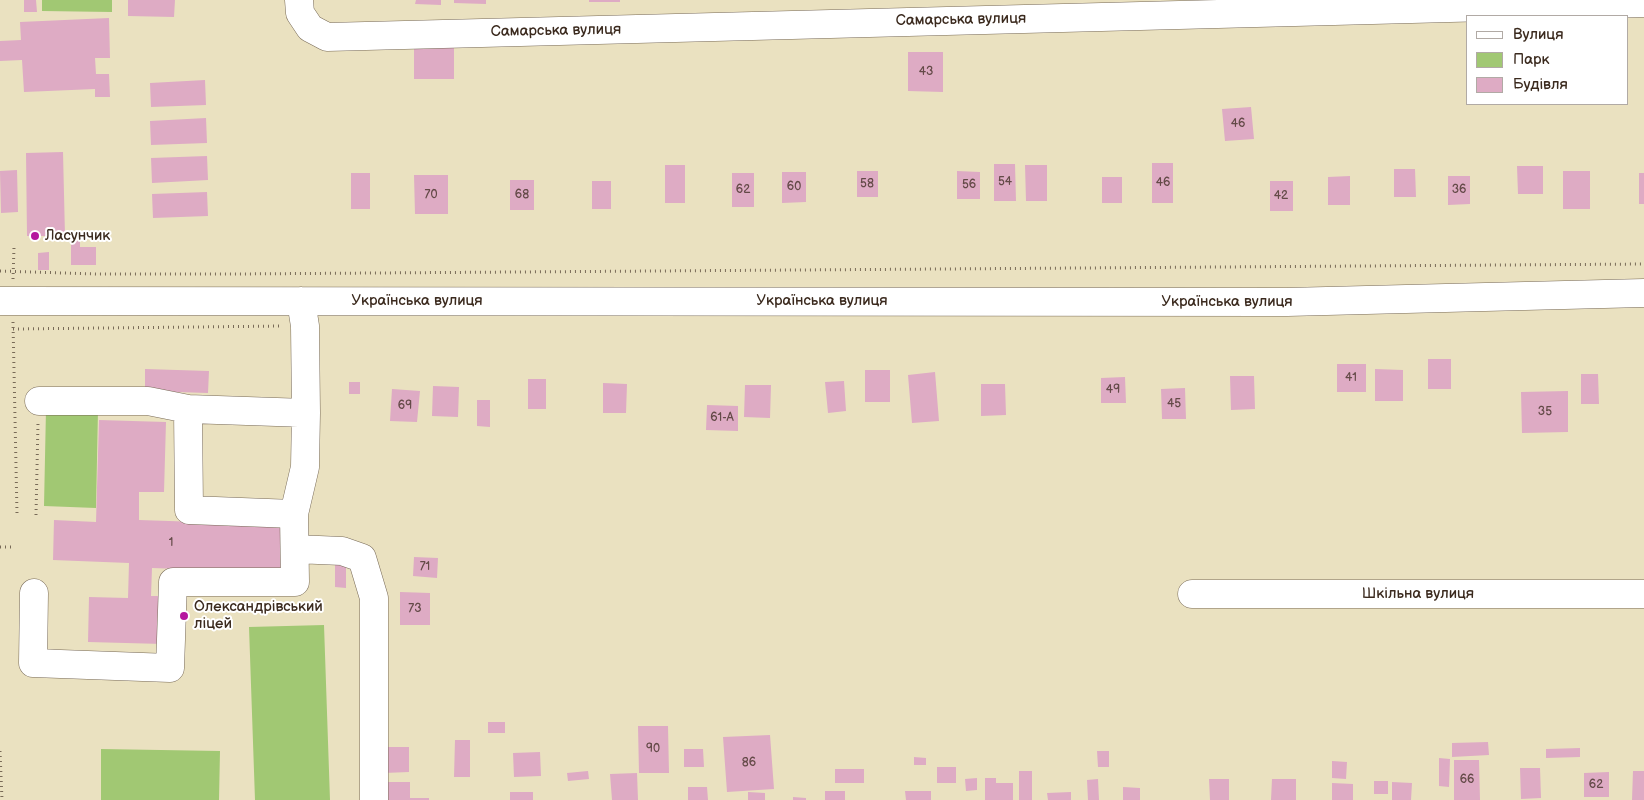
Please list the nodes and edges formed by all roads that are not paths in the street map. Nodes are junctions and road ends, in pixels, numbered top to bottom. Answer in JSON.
{"nodes":[{"id":1,"x":299,"y":0,"type":"edge"},
{"id":2,"x":1644,"y":3,"type":"edge"},
{"id":3,"x":1644,"y":293,"type":"edge"},
{"id":4,"x":300,"y":300,"type":"junction"},
{"id":5,"x":6,"y":301,"type":"edge"},
{"id":6,"x":39,"y":401,"type":"road end"},
{"id":7,"x":188,"y":409,"type":"junction"},
{"id":8,"x":306,"y":413,"type":"junction"},
{"id":9,"x":294,"y":514,"type":"junction"},
{"id":10,"x":295,"y":549,"type":"junction"},
{"id":11,"x":34,"y":593,"type":"dead end"},
{"id":12,"x":1192,"y":594,"type":"dead end"},
{"id":13,"x":1644,"y":594,"type":"edge"},
{"id":14,"x":374,"y":800,"type":"edge"}],
"edges":[{"from":1,"to":2,"type":"street","name":"Самарська вулиця"},
{"from":3,"to":4,"type":"street","name":"Українська вулиця"},
{"from":4,"to":5,"type":"street","name":"Українська вулиця"},
{"from":4,"to":8,"type":"street"},
{"from":6,"to":7,"type":"street"},
{"from":7,"to":8,"type":"street"},
{"from":7,"to":9,"type":"street"},
{"from":8,"to":9,"type":"street"},
{"from":9,"to":10,"type":"street"},
{"from":10,"to":11,"type":"street"},
{"from":10,"to":14,"type":"street"},
{"from":12,"to":13,"type":"street","name":"Шкільна вулиця"}]}
